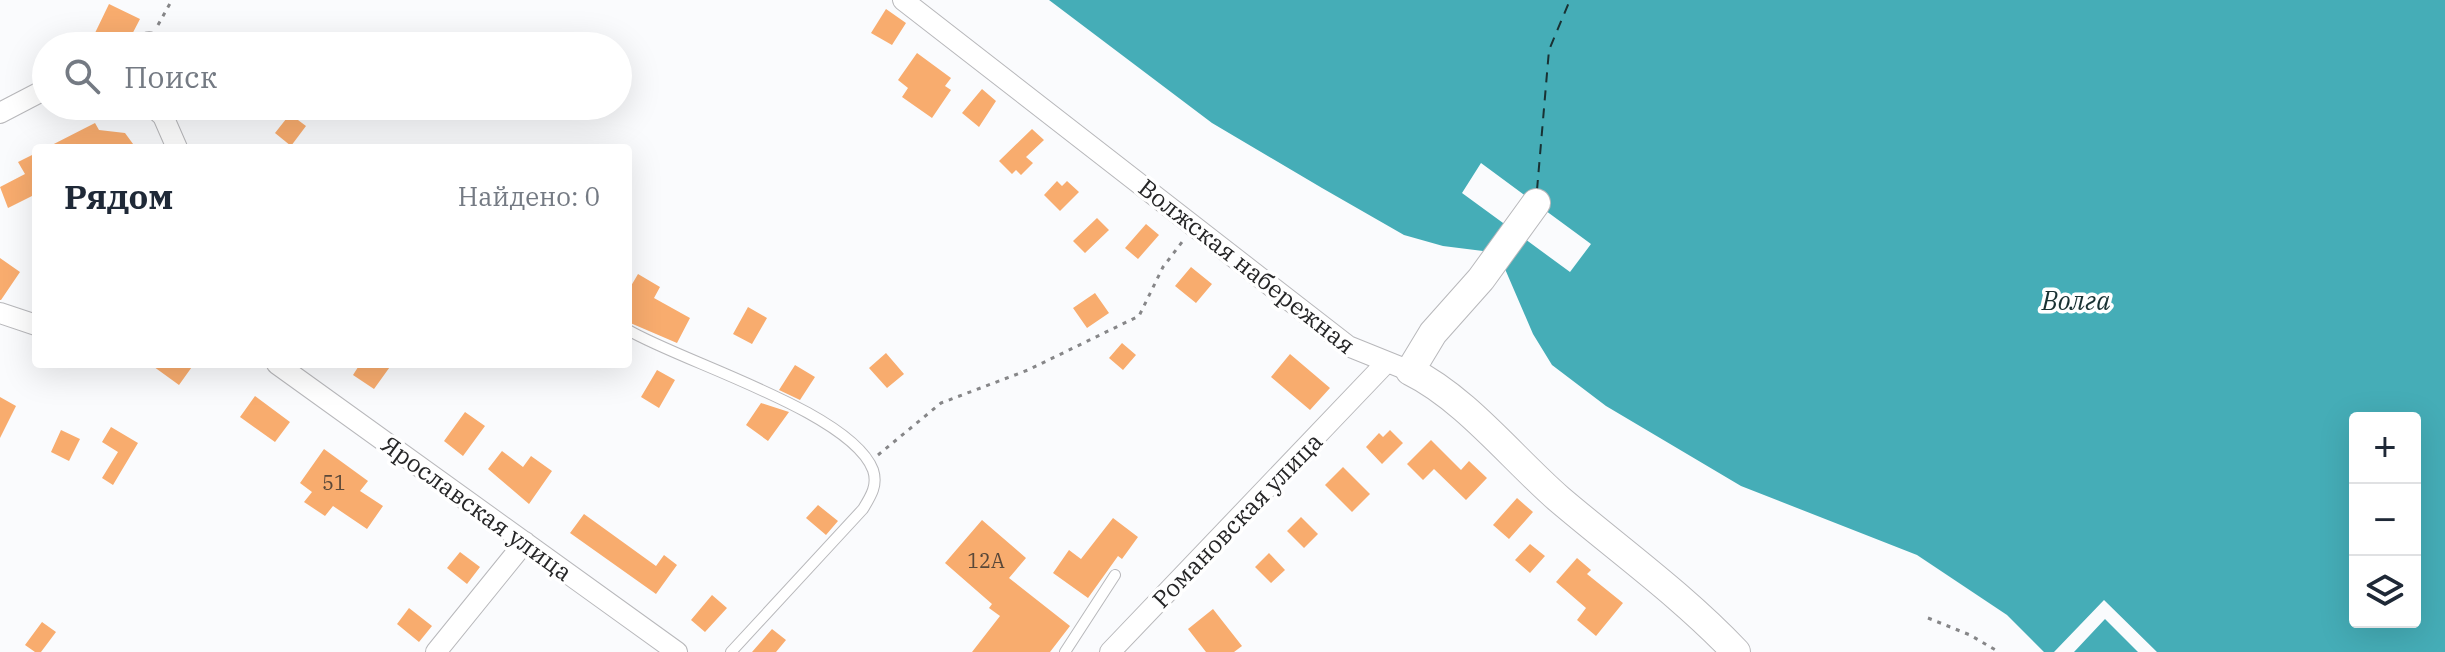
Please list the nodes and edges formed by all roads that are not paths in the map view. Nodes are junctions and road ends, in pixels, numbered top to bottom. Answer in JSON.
{"nodes":[{"id":1,"x":903,"y":0,"type":"edge"},
{"id":2,"x":32,"y":96,"type":"edge"},
{"id":3,"x":0,"y":113,"type":"edge"},
{"id":4,"x":165,"y":120,"type":"edge"},
{"id":5,"x":175,"y":144,"type":"edge"},
{"id":6,"x":1536,"y":203,"type":"dead end"},
{"id":7,"x":0,"y":313,"type":"edge"},
{"id":8,"x":32,"y":324,"type":"edge"},
{"id":9,"x":632,"y":332,"type":"edge"},
{"id":10,"x":1397,"y":367,"type":"junction"},
{"id":11,"x":283,"y":368,"type":"edge"},
{"id":12,"x":525,"y":542,"type":"junction"},
{"id":13,"x":1115,"y":575,"type":"dead end"},
{"id":14,"x":436,"y":652,"type":"edge"},
{"id":15,"x":677,"y":652,"type":"edge"},
{"id":16,"x":731,"y":652,"type":"edge"},
{"id":17,"x":1065,"y":652,"type":"edge"},
{"id":18,"x":1110,"y":652,"type":"edge"},
{"id":19,"x":1736,"y":652,"type":"edge"}],
"edges":[{"from":1,"to":10,"type":"street","name":"Волжская набережная"},
{"from":2,"to":3,"type":"street"},
{"from":4,"to":5,"type":"street"},
{"from":6,"to":10,"type":"street"},
{"from":7,"to":8,"type":"street"},
{"from":9,"to":16,"type":"lane"},
{"from":10,"to":18,"type":"street","name":"Романовская улица"},
{"from":10,"to":19,"type":"street","name":"Волжская набережная"},
{"from":11,"to":12,"type":"street","name":"Ярославская улица"},
{"from":12,"to":14,"type":"street"},
{"from":12,"to":15,"type":"street","name":"Ярославская улица"},
{"from":13,"to":17,"type":"lane"}]}
